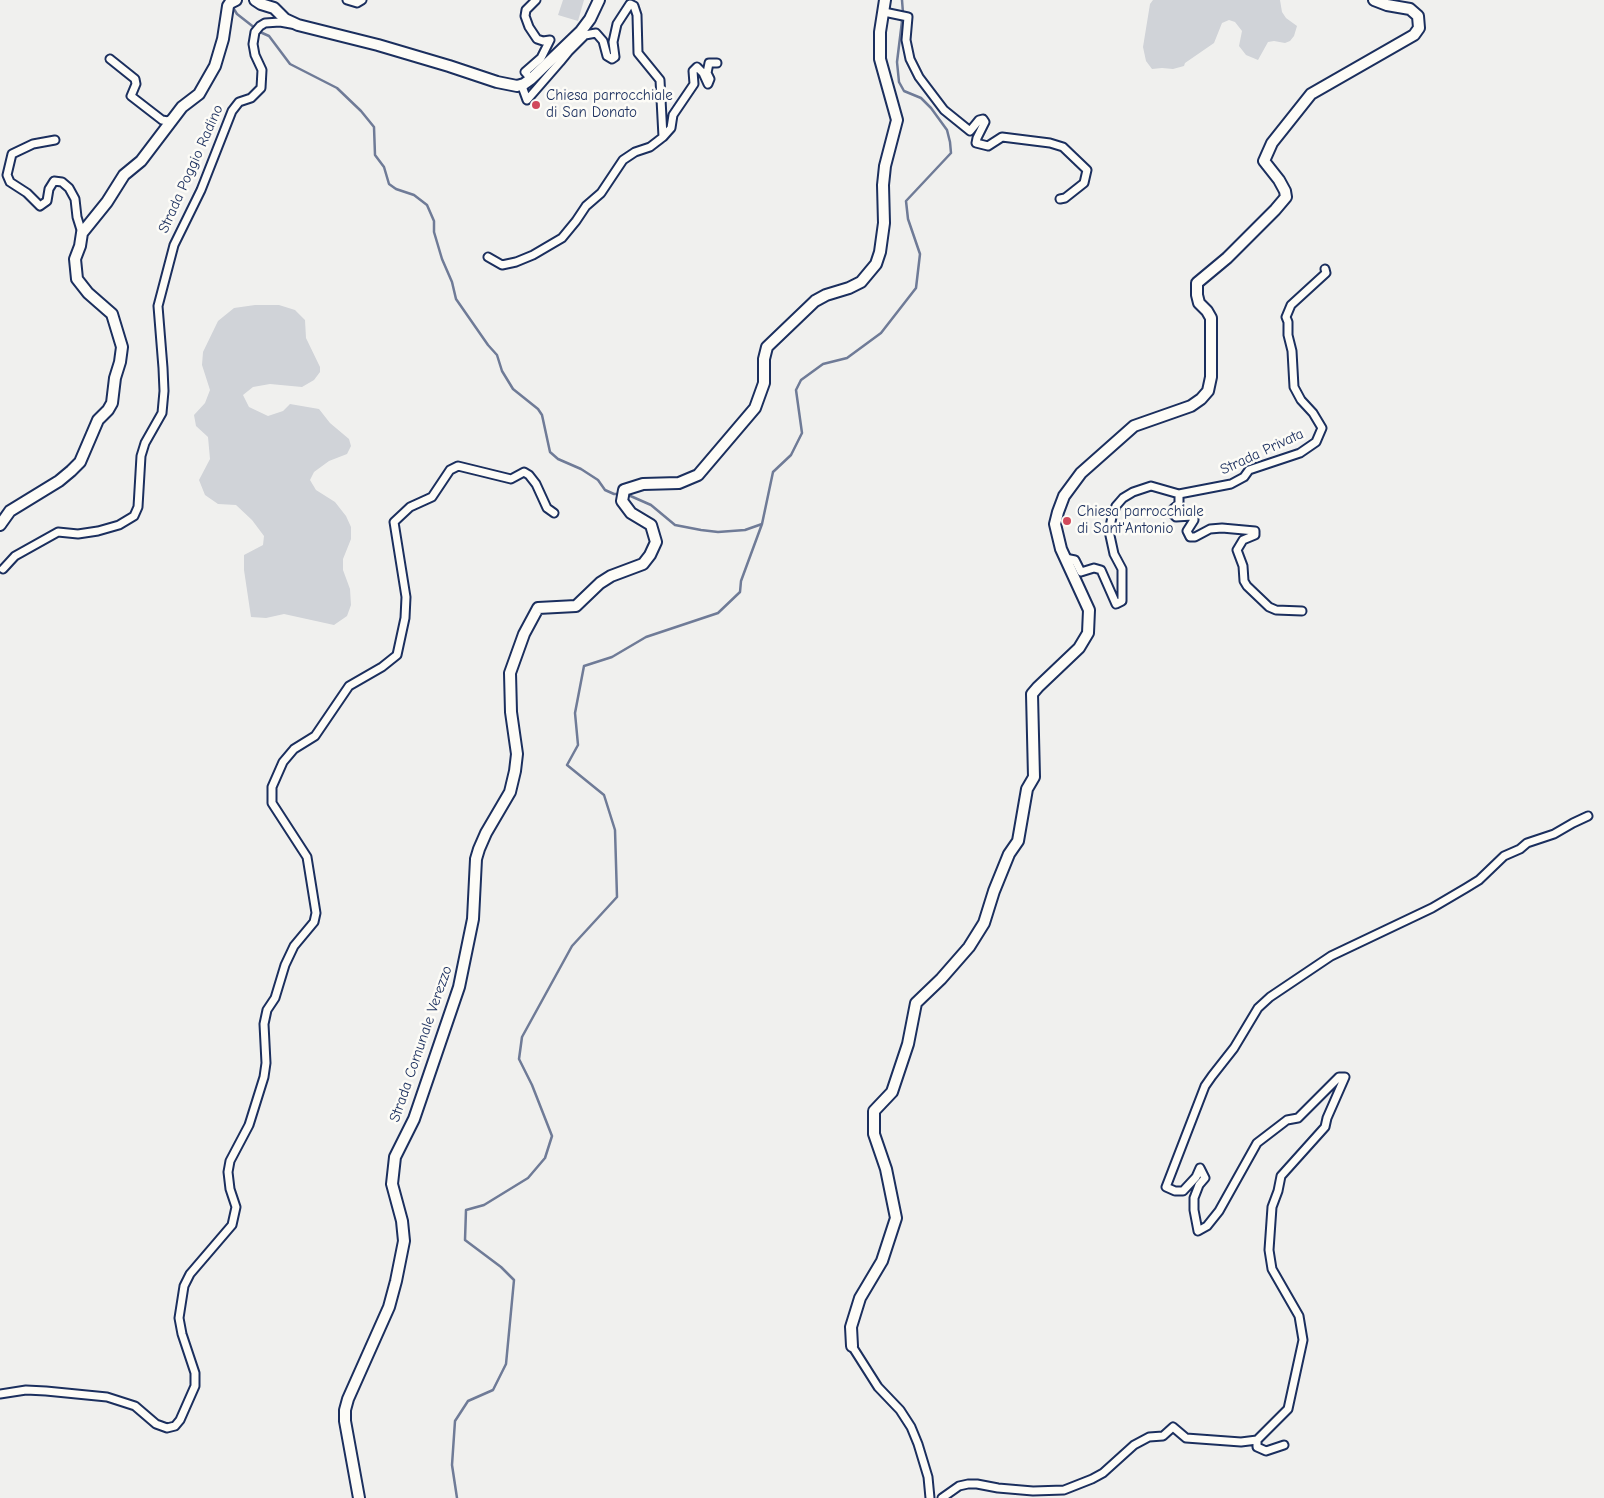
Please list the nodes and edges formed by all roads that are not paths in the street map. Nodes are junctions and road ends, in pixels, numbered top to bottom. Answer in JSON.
{"nodes":[{"id":1,"x":255,"y":0,"type":"edge"},
{"id":2,"x":347,"y":0,"type":"edge"},
{"id":3,"x":362,"y":0,"type":"edge"},
{"id":4,"x":536,"y":0,"type":"edge"},
{"id":5,"x":599,"y":0,"type":"edge"},
{"id":6,"x":885,"y":0,"type":"edge"},
{"id":7,"x":1374,"y":0,"type":"edge"},
{"id":8,"x":232,"y":3,"type":"edge"},
{"id":9,"x":884,"y":12,"type":"junction"},
{"id":10,"x":298,"y":25,"type":"junction"},
{"id":11,"x":568,"y":47,"type":"junction"},
{"id":12,"x":110,"y":59,"type":"dead end"},
{"id":13,"x":717,"y":62,"type":"dead end"},
{"id":14,"x":531,"y":79,"type":"junction"},
{"id":15,"x":523,"y":89,"type":"dead end"},
{"id":16,"x":176,"y":116,"type":"junction"},
{"id":17,"x":663,"y":137,"type":"junction"},
{"id":18,"x":56,"y":140,"type":"dead end"},
{"id":19,"x":1060,"y":199,"type":"dead end"},
{"id":20,"x":82,"y":233,"type":"junction"},
{"id":21,"x":488,"y":257,"type":"dead end"},
{"id":22,"x":1325,"y":269,"type":"dead end"},
{"id":23,"x":1179,"y":494,"type":"junction"},
{"id":24,"x":554,"y":513,"type":"dead end"},
{"id":25,"x":0,"y":525,"type":"edge"},
{"id":26,"x":1065,"y":558,"type":"junction"},
{"id":27,"x":3,"y":569,"type":"dead end"},
{"id":28,"x":1302,"y":611,"type":"dead end"},
{"id":29,"x":1588,"y":816,"type":"dead end"},
{"id":30,"x":852,"y":1346,"type":"joint"},
{"id":31,"x":0,"y":1394,"type":"edge"},
{"id":32,"x":1257,"y":1440,"type":"junction"},
{"id":33,"x":1284,"y":1445,"type":"dead end"},
{"id":34,"x":359,"y":1498,"type":"edge"},
{"id":35,"x":930,"y":1498,"type":"edge"},
{"id":36,"x":942,"y":1498,"type":"edge"}],
"edges":[{"from":1,"to":10,"type":"street"},
{"from":2,"to":3,"type":"street"},
{"from":4,"to":14,"type":"street"},
{"from":5,"to":11,"type":"street","name":"Strada Poggio Radino"},
{"from":6,"to":9,"type":"street","name":"Strada Comunale Verezzo"},
{"from":7,"to":26,"type":"street"},
{"from":8,"to":16,"type":"street"},
{"from":9,"to":19,"type":"street"},
{"from":9,"to":34,"type":"street","name":"Strada Comunale Verezzo"},
{"from":10,"to":14,"type":"street","name":"Strada Poggio Radino"},
{"from":10,"to":27,"type":"street","name":"Strada Poggio Radino"},
{"from":11,"to":14,"type":"street","name":"Strada Poggio Radino"},
{"from":11,"to":15,"type":"street"},
{"from":11,"to":17,"type":"street"},
{"from":12,"to":16,"type":"street"},
{"from":13,"to":17,"type":"street"},
{"from":16,"to":20,"type":"street"},
{"from":17,"to":21,"type":"street"},
{"from":18,"to":20,"type":"street"},
{"from":20,"to":25,"type":"street"},
{"from":22,"to":23,"type":"street","name":"Strada Privata"},
{"from":23,"to":26,"type":"street"},
{"from":23,"to":28,"type":"street"},
{"from":24,"to":31,"type":"street"},
{"from":26,"to":30,"type":"street"},
{"from":29,"to":32,"type":"street"},
{"from":30,"to":35,"type":"street"},
{"from":32,"to":33,"type":"street"},
{"from":32,"to":36,"type":"street"}]}
